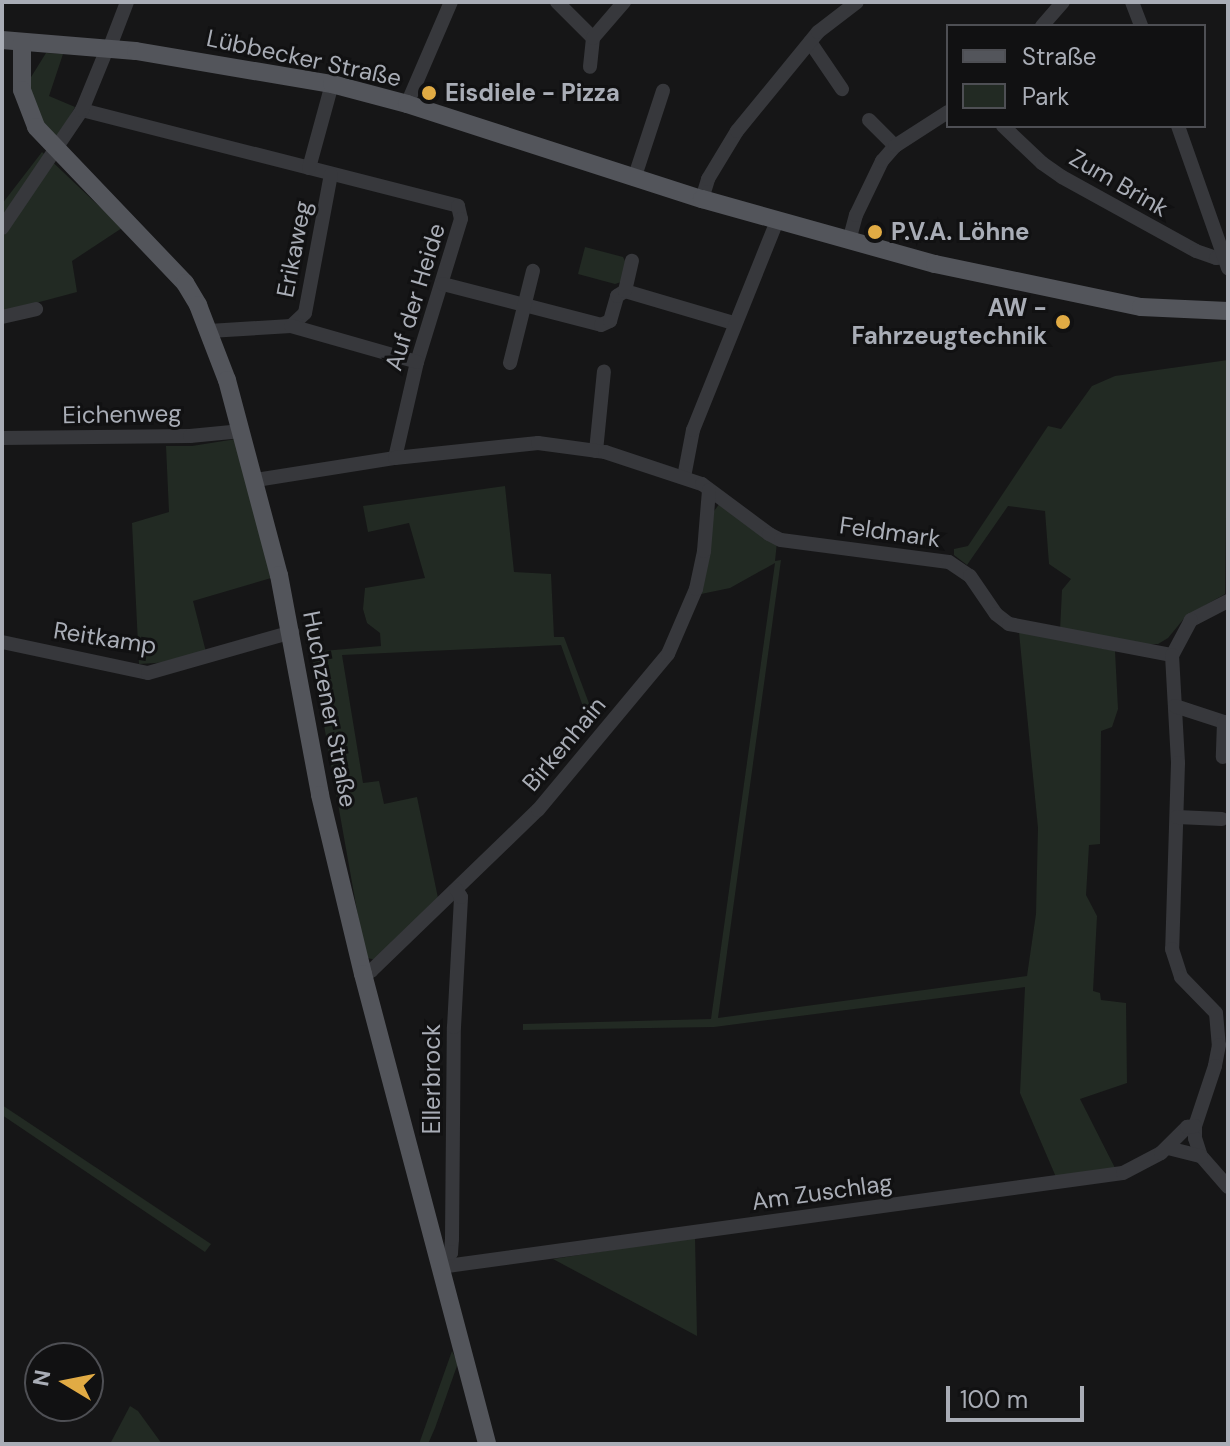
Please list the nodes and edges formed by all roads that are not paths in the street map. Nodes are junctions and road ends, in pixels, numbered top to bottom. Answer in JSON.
{"nodes":[{"id":1,"x":127,"y":2,"type":"edge"},
{"id":2,"x":451,"y":2,"type":"edge"},
{"id":3,"x":557,"y":2,"type":"edge"},
{"id":4,"x":624,"y":2,"type":"edge"},
{"id":5,"x":1063,"y":2,"type":"edge"},
{"id":6,"x":1132,"y":2,"type":"edge"},
{"id":7,"x":850,"y":4,"type":"edge"},
{"id":8,"x":1044,"y":24,"type":"edge"},
{"id":9,"x":1140,"y":24,"type":"edge"},
{"id":10,"x":593,"y":38,"type":"junction"},
{"id":11,"x":2,"y":40,"type":"edge"},
{"id":12,"x":22,"y":42,"type":"junction"},
{"id":13,"x":810,"y":42,"type":"junction"},
{"id":14,"x":108,"y":49,"type":"junction"},
{"id":15,"x":590,"y":67,"type":"dead end"},
{"id":16,"x":332,"y":84,"type":"junction"},
{"id":17,"x":842,"y":89,"type":"dead end"},
{"id":18,"x":663,"y":91,"type":"dead end"},
{"id":19,"x":407,"y":104,"type":"junction"},
{"id":20,"x":82,"y":110,"type":"junction"},
{"id":21,"x":946,"y":113,"type":"edge"},
{"id":22,"x":869,"y":120,"type":"dead end"},
{"id":23,"x":1005,"y":128,"type":"edge"},
{"id":24,"x":1179,"y":128,"type":"edge"},
{"id":25,"x":895,"y":146,"type":"junction"},
{"id":26,"x":56,"y":151,"type":"junction"},
{"id":27,"x":309,"y":168,"type":"junction"},
{"id":28,"x":331,"y":174,"type":"junction"},
{"id":29,"x":634,"y":179,"type":"junction"},
{"id":30,"x":702,"y":199,"type":"junction"},
{"id":31,"x":777,"y":221,"type":"junction"},
{"id":32,"x":2,"y":228,"type":"edge"},
{"id":33,"x":849,"y":241,"type":"junction"},
{"id":34,"x":632,"y":261,"type":"dead end"},
{"id":35,"x":1226,"y":262,"type":"edge"},
{"id":36,"x":533,"y":271,"type":"dead end"},
{"id":37,"x":443,"y":284,"type":"junction"},
{"id":38,"x":625,"y":291,"type":"junction"},
{"id":39,"x":526,"y":305,"type":"junction"},
{"id":40,"x":36,"y":309,"type":"dead end"},
{"id":41,"x":1228,"y":311,"type":"edge"},
{"id":42,"x":2,"y":317,"type":"edge"},
{"id":43,"x":734,"y":323,"type":"junction"},
{"id":44,"x":291,"y":326,"type":"junction"},
{"id":45,"x":209,"y":331,"type":"junction"},
{"id":46,"x":417,"y":362,"type":"junction"},
{"id":47,"x":510,"y":363,"type":"dead end"},
{"id":48,"x":604,"y":371,"type":"dead end"},
{"id":49,"x":242,"y":431,"type":"junction"},
{"id":50,"x":2,"y":438,"type":"edge"},
{"id":51,"x":596,"y":451,"type":"junction"},
{"id":52,"x":395,"y":458,"type":"junction"},
{"id":53,"x":684,"y":477,"type":"junction"},
{"id":54,"x":256,"y":480,"type":"junction"},
{"id":55,"x":709,"y":490,"type":"junction"},
{"id":56,"x":1228,"y":601,"type":"edge"},
{"id":57,"x":292,"y":632,"type":"junction"},
{"id":58,"x":2,"y":642,"type":"edge"},
{"id":59,"x":1172,"y":655,"type":"junction"},
{"id":60,"x":1175,"y":706,"type":"junction"},
{"id":61,"x":1223,"y":757,"type":"dead end"},
{"id":62,"x":1177,"y":817,"type":"junction"},
{"id":63,"x":1222,"y":819,"type":"dead end"},
{"id":64,"x":456,"y":889,"type":"junction"},
{"id":65,"x":363,"y":974,"type":"junction"},
{"id":66,"x":1228,"y":1003,"type":"edge"},
{"id":67,"x":1216,"y":1013,"type":"junction"},
{"id":68,"x":1195,"y":1126,"type":"junction"},
{"id":69,"x":1168,"y":1148,"type":"junction"},
{"id":70,"x":1201,"y":1156,"type":"junction"},
{"id":71,"x":1228,"y":1187,"type":"edge"},
{"id":72,"x":440,"y":1267,"type":"junction"},
{"id":73,"x":487,"y":1444,"type":"edge"}],
"edges":[{"from":1,"to":14,"type":"street"},
{"from":2,"to":19,"type":"street"},
{"from":3,"to":10,"type":"street"},
{"from":4,"to":10,"type":"street"},
{"from":5,"to":8,"type":"street"},
{"from":6,"to":9,"type":"street"},
{"from":7,"to":13,"type":"street"},
{"from":10,"to":15,"type":"street"},
{"from":11,"to":12,"type":"main road","name":"Lübbecker Straße"},
{"from":12,"to":14,"type":"main road","name":"Lübbecker Straße"},
{"from":12,"to":26,"type":"main road","name":"Huchzener Straße"},
{"from":13,"to":17,"type":"street"},
{"from":13,"to":30,"type":"street"},
{"from":14,"to":16,"type":"main road","name":"Lübbecker Straße"},
{"from":14,"to":20,"type":"street"},
{"from":16,"to":19,"type":"main road","name":"Lübbecker Straße"},
{"from":16,"to":27,"type":"street"},
{"from":18,"to":29,"type":"street"},
{"from":19,"to":29,"type":"main road","name":"Lübbecker Straße"},
{"from":20,"to":26,"type":"street"},
{"from":20,"to":27,"type":"street","name":"Auf der Heide"},
{"from":21,"to":25,"type":"street"},
{"from":22,"to":25,"type":"street"},
{"from":23,"to":35,"type":"street","name":"Zum Brink"},
{"from":24,"to":35,"type":"street"},
{"from":25,"to":33,"type":"street"},
{"from":26,"to":32,"type":"street"},
{"from":26,"to":45,"type":"main road","name":"Huchzener Straße"},
{"from":27,"to":28,"type":"street","name":"Auf der Heide"},
{"from":28,"to":37,"type":"street","name":"Auf der Heide"},
{"from":28,"to":44,"type":"street","name":"Erikaweg"},
{"from":29,"to":30,"type":"main road","name":"Lübbecker Straße"},
{"from":30,"to":31,"type":"main road","name":"Lübbecker Straße"},
{"from":31,"to":33,"type":"main road","name":"Lübbecker Straße"},
{"from":31,"to":43,"type":"street"},
{"from":33,"to":41,"type":"main road","name":"Lübbecker Straße"},
{"from":34,"to":38,"type":"street"},
{"from":36,"to":39,"type":"street"},
{"from":37,"to":39,"type":"street"},
{"from":37,"to":46,"type":"street","name":"Auf der Heide"},
{"from":38,"to":39,"type":"street"},
{"from":38,"to":43,"type":"street"},
{"from":39,"to":47,"type":"street"},
{"from":40,"to":42,"type":"street"},
{"from":43,"to":53,"type":"street"},
{"from":44,"to":45,"type":"street"},
{"from":44,"to":46,"type":"street"},
{"from":45,"to":49,"type":"main road","name":"Huchzener Straße"},
{"from":46,"to":52,"type":"street","name":"Auf der Heide"},
{"from":48,"to":51,"type":"street"},
{"from":49,"to":50,"type":"street","name":"Eichenweg"},
{"from":49,"to":54,"type":"main road","name":"Huchzener Straße"},
{"from":51,"to":52,"type":"street","name":"Feldmark"},
{"from":51,"to":53,"type":"street","name":"Feldmark"},
{"from":52,"to":54,"type":"street","name":"Feldmark"},
{"from":53,"to":55,"type":"street","name":"Feldmark"},
{"from":54,"to":57,"type":"main road","name":"Huchzener Straße"},
{"from":55,"to":59,"type":"street","name":"Feldmark"},
{"from":55,"to":64,"type":"street","name":"Birkenhain"},
{"from":56,"to":59,"type":"street"},
{"from":57,"to":58,"type":"street","name":"Reitkamp"},
{"from":57,"to":65,"type":"main road","name":"Huchzener Straße"},
{"from":59,"to":60,"type":"street"},
{"from":60,"to":61,"type":"street"},
{"from":60,"to":62,"type":"street"},
{"from":62,"to":63,"type":"street"},
{"from":62,"to":67,"type":"street"},
{"from":64,"to":65,"type":"street","name":"Birkenhain"},
{"from":64,"to":72,"type":"street","name":"Ellerbrock"},
{"from":65,"to":72,"type":"main road","name":"Huchzener Straße"},
{"from":66,"to":67,"type":"street"},
{"from":67,"to":68,"type":"street"},
{"from":68,"to":69,"type":"street","name":"Am Zuschlag"},
{"from":68,"to":70,"type":"street"},
{"from":69,"to":70,"type":"street"},
{"from":69,"to":72,"type":"street","name":"Am Zuschlag"},
{"from":70,"to":71,"type":"street"},
{"from":72,"to":73,"type":"main road","name":"Huchzener Straße"}]}
